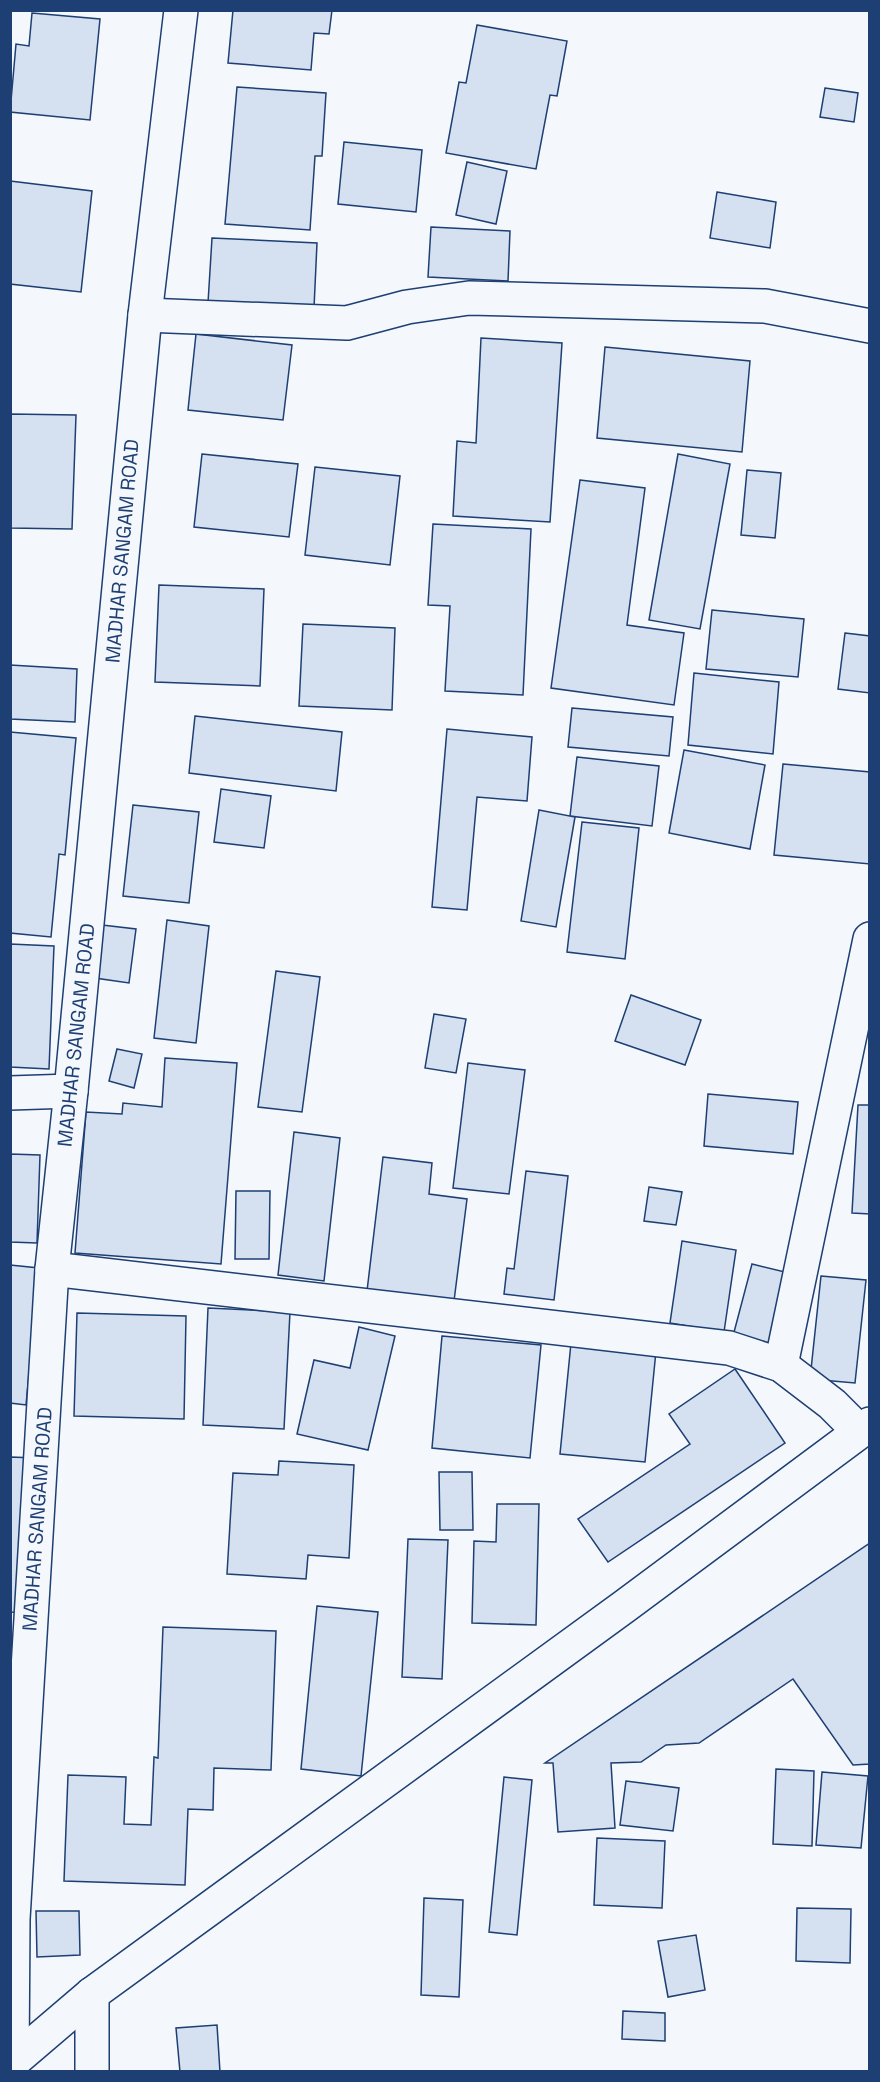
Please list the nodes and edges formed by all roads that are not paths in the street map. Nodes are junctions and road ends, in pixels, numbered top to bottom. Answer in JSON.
{"nodes":[{"id":1,"x":181,"y":10,"type":"edge"},
{"id":2,"x":145,"y":315,"type":"junction"},
{"id":3,"x":870,"y":326,"type":"edge"},
{"id":4,"x":870,"y":939,"type":"edge"},
{"id":5,"x":71,"y":1090,"type":"junction"},
{"id":6,"x":10,"y":1093,"type":"edge"},
{"id":7,"x":52,"y":1269,"type":"junction"},
{"id":8,"x":781,"y":1365,"type":"junction"},
{"id":9,"x":864,"y":1427,"type":"edge"},
{"id":10,"x":12,"y":1919,"type":"edge"},
{"id":11,"x":92,"y":1994,"type":"junction"},
{"id":12,"x":11,"y":2063,"type":"edge"},
{"id":13,"x":92,"y":2072,"type":"edge"}],
"edges":[{"from":1,"to":2,"type":"street","name":"MADHAR SANGAM ROAD"},
{"from":2,"to":3,"type":"street"},
{"from":2,"to":5,"type":"street","name":"MADHAR SANGAM ROAD"},
{"from":4,"to":8,"type":"street"},
{"from":5,"to":6,"type":"street"},
{"from":5,"to":7,"type":"street","name":"MADHAR SANGAM ROAD"},
{"from":7,"to":8,"type":"street"},
{"from":7,"to":10,"type":"street","name":"MADHAR SANGAM ROAD"},
{"from":8,"to":9,"type":"street"},
{"from":9,"to":11,"type":"street"},
{"from":10,"to":12,"type":"street","name":"MADHAR SANGAM ROAD"},
{"from":11,"to":12,"type":"street"},
{"from":11,"to":13,"type":"street"}]}
